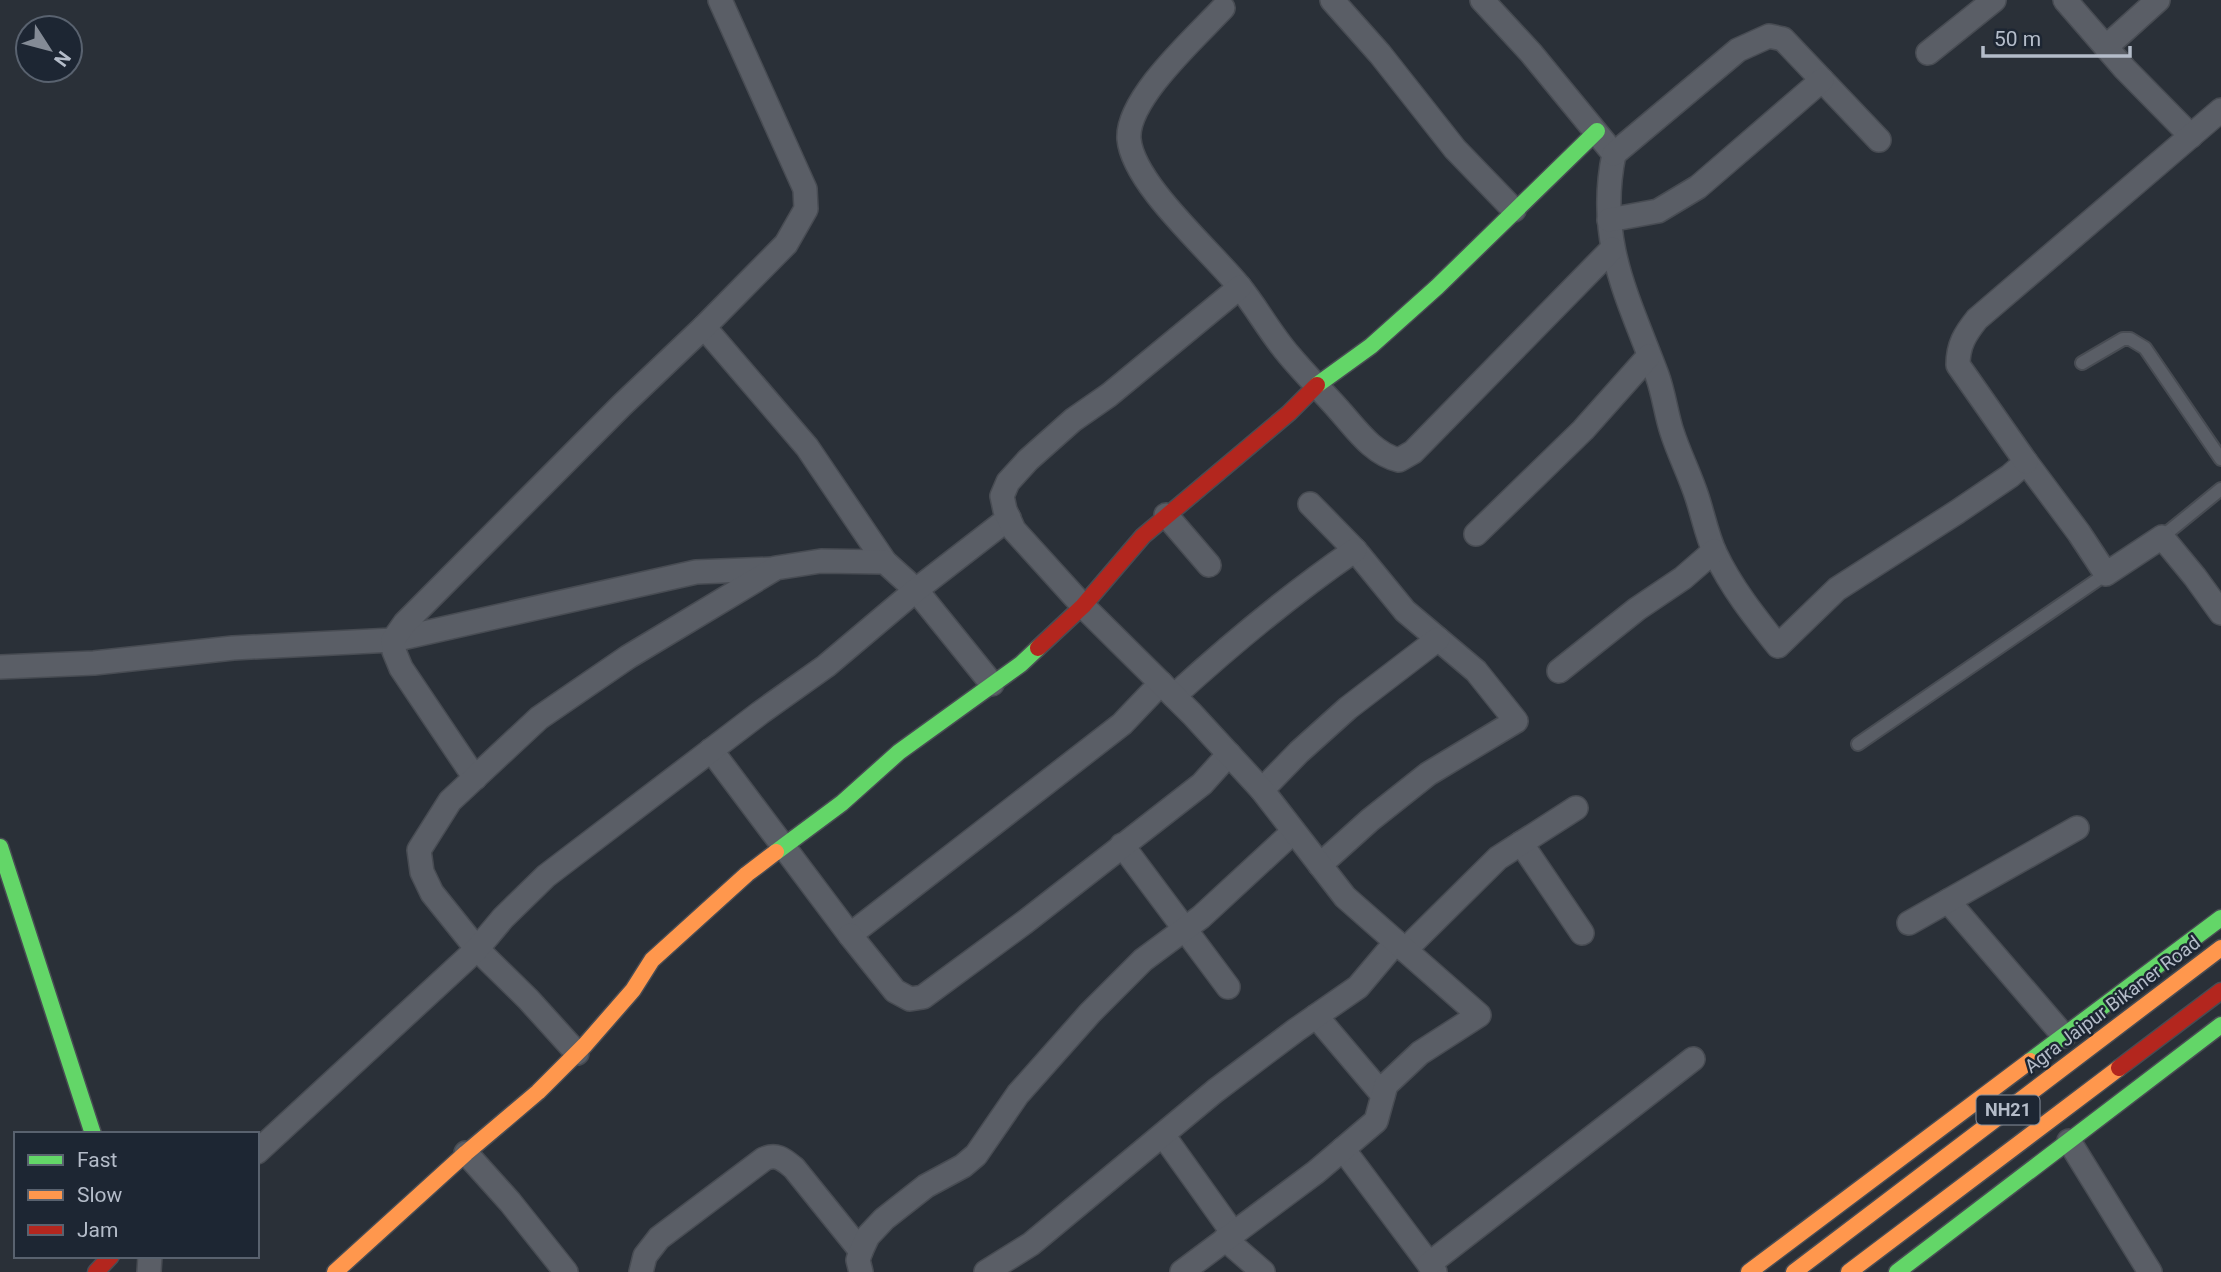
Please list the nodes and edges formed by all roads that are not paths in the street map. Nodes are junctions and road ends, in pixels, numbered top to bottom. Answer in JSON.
{"nodes":[{"id":1,"x":720,"y":0,"type":"edge"},
{"id":2,"x":1332,"y":0,"type":"edge"},
{"id":3,"x":1482,"y":0,"type":"edge"},
{"id":4,"x":1994,"y":0,"type":"edge"},
{"id":5,"x":2065,"y":0,"type":"edge"},
{"id":6,"x":2158,"y":0,"type":"edge"},
{"id":7,"x":1223,"y":8,"type":"dead end"},
{"id":8,"x":2106,"y":47,"type":"junction"},
{"id":9,"x":1928,"y":53,"type":"dead end"},
{"id":10,"x":1822,"y":80,"type":"junction"},
{"id":11,"x":2221,"y":110,"type":"edge"},
{"id":12,"x":1597,"y":131,"type":"junction"},
{"id":13,"x":2191,"y":136,"type":"junction"},
{"id":14,"x":1879,"y":140,"type":"dead end"},
{"id":15,"x":1614,"y":154,"type":"junction"},
{"id":16,"x":1514,"y":210,"type":"junction"},
{"id":17,"x":1609,"y":220,"type":"junction"},
{"id":18,"x":1612,"y":249,"type":"junction"},
{"id":19,"x":1240,"y":287,"type":"junction"},
{"id":20,"x":704,"y":327,"type":"junction"},
{"id":21,"x":1649,"y":356,"type":"junction"},
{"id":22,"x":2082,"y":363,"type":"dead end"},
{"id":23,"x":1317,"y":385,"type":"junction"},
{"id":24,"x":2221,"y":459,"type":"edge"},
{"id":25,"x":2026,"y":462,"type":"junction"},
{"id":26,"x":2221,"y":489,"type":"edge"},
{"id":27,"x":1310,"y":504,"type":"dead end"},
{"id":28,"x":1166,"y":515,"type":"junction"},
{"id":29,"x":1009,"y":518,"type":"junction"},
{"id":30,"x":1476,"y":534,"type":"dead end"},
{"id":31,"x":2162,"y":537,"type":"junction"},
{"id":32,"x":1355,"y":550,"type":"junction"},
{"id":33,"x":1714,"y":551,"type":"junction"},
{"id":34,"x":885,"y":562,"type":"junction"},
{"id":35,"x":1209,"y":565,"type":"dead end"},
{"id":36,"x":776,"y":568,"type":"junction"},
{"id":37,"x":2106,"y":574,"type":"junction"},
{"id":38,"x":916,"y":590,"type":"junction"},
{"id":39,"x":1083,"y":606,"type":"junction"},
{"id":40,"x":2221,"y":613,"type":"edge"},
{"id":41,"x":1438,"y":639,"type":"junction"},
{"id":42,"x":393,"y":640,"type":"junction"},
{"id":43,"x":0,"y":667,"type":"edge"},
{"id":44,"x":1559,"y":671,"type":"dead end"},
{"id":45,"x":992,"y":684,"type":"junction"},
{"id":46,"x":1168,"y":690,"type":"junction"},
{"id":47,"x":1858,"y":744,"type":"dead end"},
{"id":48,"x":711,"y":750,"type":"junction"},
{"id":49,"x":1229,"y":754,"type":"junction"},
{"id":50,"x":475,"y":778,"type":"junction"},
{"id":51,"x":1262,"y":790,"type":"junction"},
{"id":52,"x":1576,"y":808,"type":"dead end"},
{"id":53,"x":2077,"y":828,"type":"dead end"},
{"id":54,"x":1293,"y":832,"type":"junction"},
{"id":55,"x":1521,"y":843,"type":"junction"},
{"id":56,"x":1122,"y":845,"type":"junction"},
{"id":57,"x":783,"y":846,"type":"junction"},
{"id":58,"x":0,"y":847,"type":"edge"},
{"id":59,"x":1320,"y":865,"type":"junction"},
{"id":60,"x":1948,"y":901,"type":"junction"},
{"id":61,"x":2221,"y":918,"type":"edge"},
{"id":62,"x":1909,"y":923,"type":"dead end"},
{"id":63,"x":1183,"y":930,"type":"junction"},
{"id":64,"x":1582,"y":933,"type":"dead end"},
{"id":65,"x":849,"y":935,"type":"junction"},
{"id":66,"x":1401,"y":946,"type":"junction"},
{"id":67,"x":2221,"y":948,"type":"edge"},
{"id":68,"x":477,"y":949,"type":"junction"},
{"id":69,"x":1228,"y":987,"type":"dead end"},
{"id":70,"x":2221,"y":991,"type":"edge"},
{"id":71,"x":1316,"y":1016,"type":"junction"},
{"id":72,"x":2221,"y":1025,"type":"edge"},
{"id":73,"x":2064,"y":1036,"type":"junction"},
{"id":74,"x":577,"y":1053,"type":"junction"},
{"id":75,"x":1693,"y":1059,"type":"dead end"},
{"id":76,"x":1383,"y":1095,"type":"junction"},
{"id":77,"x":92,"y":1132,"type":"edge"},
{"id":78,"x":1163,"y":1135,"type":"junction"},
{"id":79,"x":2069,"y":1141,"type":"junction"},
{"id":80,"x":1343,"y":1149,"type":"junction"},
{"id":81,"x":259,"y":1150,"type":"edge"},
{"id":82,"x":466,"y":1153,"type":"junction"},
{"id":83,"x":1229,"y":1236,"type":"junction"},
{"id":84,"x":109,"y":1258,"type":"edge"},
{"id":85,"x":1928,"y":1262,"type":"edge"},
{"id":86,"x":856,"y":1264,"type":"edge"},
{"id":87,"x":1432,"y":1268,"type":"edge"},
{"id":88,"x":96,"y":1272,"type":"edge"},
{"id":89,"x":335,"y":1272,"type":"edge"},
{"id":90,"x":566,"y":1272,"type":"edge"},
{"id":91,"x":641,"y":1272,"type":"edge"},
{"id":92,"x":986,"y":1272,"type":"edge"},
{"id":93,"x":1182,"y":1272,"type":"edge"},
{"id":94,"x":1263,"y":1272,"type":"edge"},
{"id":95,"x":1749,"y":1272,"type":"edge"},
{"id":96,"x":1794,"y":1272,"type":"edge"},
{"id":97,"x":1849,"y":1272,"type":"edge"},
{"id":98,"x":1897,"y":1272,"type":"edge"},
{"id":99,"x":2150,"y":1272,"type":"edge"}],
"edges":[{"from":1,"to":20,"type":"street"},
{"from":2,"to":16,"type":"street"},
{"from":3,"to":12,"type":"street"},
{"from":4,"to":9,"type":"street"},
{"from":5,"to":8,"type":"street"},
{"from":6,"to":8,"type":"street"},
{"from":7,"to":19,"type":"street"},
{"from":8,"to":13,"type":"street"},
{"from":10,"to":14,"type":"street"},
{"from":10,"to":15,"type":"street"},
{"from":10,"to":17,"type":"street"},
{"from":11,"to":13,"type":"street"},
{"from":12,"to":15,"type":"street"},
{"from":12,"to":16,"type":"main road"},
{"from":13,"to":25,"type":"street"},
{"from":15,"to":17,"type":"street"},
{"from":16,"to":23,"type":"main road"},
{"from":17,"to":18,"type":"street"},
{"from":18,"to":21,"type":"street"},
{"from":18,"to":23,"type":"street"},
{"from":19,"to":23,"type":"street"},
{"from":19,"to":29,"type":"street"},
{"from":20,"to":34,"type":"street"},
{"from":20,"to":42,"type":"street"},
{"from":21,"to":30,"type":"street"},
{"from":21,"to":33,"type":"street"},
{"from":22,"to":24,"type":"lane"},
{"from":23,"to":28,"type":"main road"},
{"from":25,"to":33,"type":"street"},
{"from":25,"to":37,"type":"street"},
{"from":26,"to":31,"type":"lane"},
{"from":27,"to":32,"type":"street"},
{"from":28,"to":35,"type":"street"},
{"from":28,"to":39,"type":"main road"},
{"from":29,"to":38,"type":"street"},
{"from":29,"to":39,"type":"street"},
{"from":31,"to":37,"type":"street"},
{"from":31,"to":40,"type":"street"},
{"from":32,"to":41,"type":"street"},
{"from":32,"to":46,"type":"street"},
{"from":33,"to":44,"type":"street"},
{"from":34,"to":36,"type":"street"},
{"from":34,"to":38,"type":"street"},
{"from":36,"to":42,"type":"street"},
{"from":36,"to":50,"type":"street"},
{"from":37,"to":47,"type":"lane"},
{"from":38,"to":45,"type":"street"},
{"from":38,"to":48,"type":"street"},
{"from":39,"to":45,"type":"main road"},
{"from":39,"to":46,"type":"street"},
{"from":41,"to":51,"type":"street"},
{"from":41,"to":59,"type":"street"},
{"from":42,"to":43,"type":"street"},
{"from":42,"to":50,"type":"street"},
{"from":45,"to":57,"type":"main road"},
{"from":46,"to":49,"type":"street"},
{"from":46,"to":65,"type":"street"},
{"from":48,"to":57,"type":"street"},
{"from":48,"to":68,"type":"street"},
{"from":49,"to":51,"type":"street"},
{"from":49,"to":56,"type":"street"},
{"from":50,"to":68,"type":"street"},
{"from":51,"to":54,"type":"street"},
{"from":52,"to":55,"type":"street"},
{"from":53,"to":60,"type":"street"},
{"from":54,"to":59,"type":"street"},
{"from":54,"to":63,"type":"street"},
{"from":55,"to":64,"type":"street"},
{"from":55,"to":66,"type":"street"},
{"from":56,"to":63,"type":"street"},
{"from":56,"to":65,"type":"street"},
{"from":57,"to":65,"type":"street"},
{"from":57,"to":74,"type":"main road"},
{"from":58,"to":77,"type":"main road"},
{"from":59,"to":66,"type":"street"},
{"from":60,"to":62,"type":"street"},
{"from":60,"to":73,"type":"street"},
{"from":61,"to":73,"type":"main road"},
{"from":63,"to":69,"type":"street"},
{"from":63,"to":86,"type":"street"},
{"from":66,"to":71,"type":"street"},
{"from":66,"to":76,"type":"street"},
{"from":67,"to":96,"type":"main road","name":"Agra Jaipur Bikaner Road","number":"NH21"},
{"from":68,"to":74,"type":"street"},
{"from":68,"to":81,"type":"street"},
{"from":70,"to":97,"type":"main road","number":"NH21"},
{"from":71,"to":76,"type":"street"},
{"from":71,"to":78,"type":"street"},
{"from":72,"to":79,"type":"main road"},
{"from":73,"to":95,"type":"main road"},
{"from":74,"to":82,"type":"main road"},
{"from":75,"to":87,"type":"street"},
{"from":76,"to":80,"type":"street"},
{"from":78,"to":83,"type":"street"},
{"from":78,"to":92,"type":"street"},
{"from":79,"to":85,"type":"main road"},
{"from":79,"to":99,"type":"street"},
{"from":80,"to":83,"type":"street"},
{"from":80,"to":87,"type":"street"},
{"from":82,"to":89,"type":"main road"},
{"from":82,"to":90,"type":"street"},
{"from":83,"to":93,"type":"street"},
{"from":83,"to":94,"type":"street"},
{"from":84,"to":88,"type":"main road"},
{"from":85,"to":98,"type":"main road"},
{"from":86,"to":91,"type":"street"}]}
